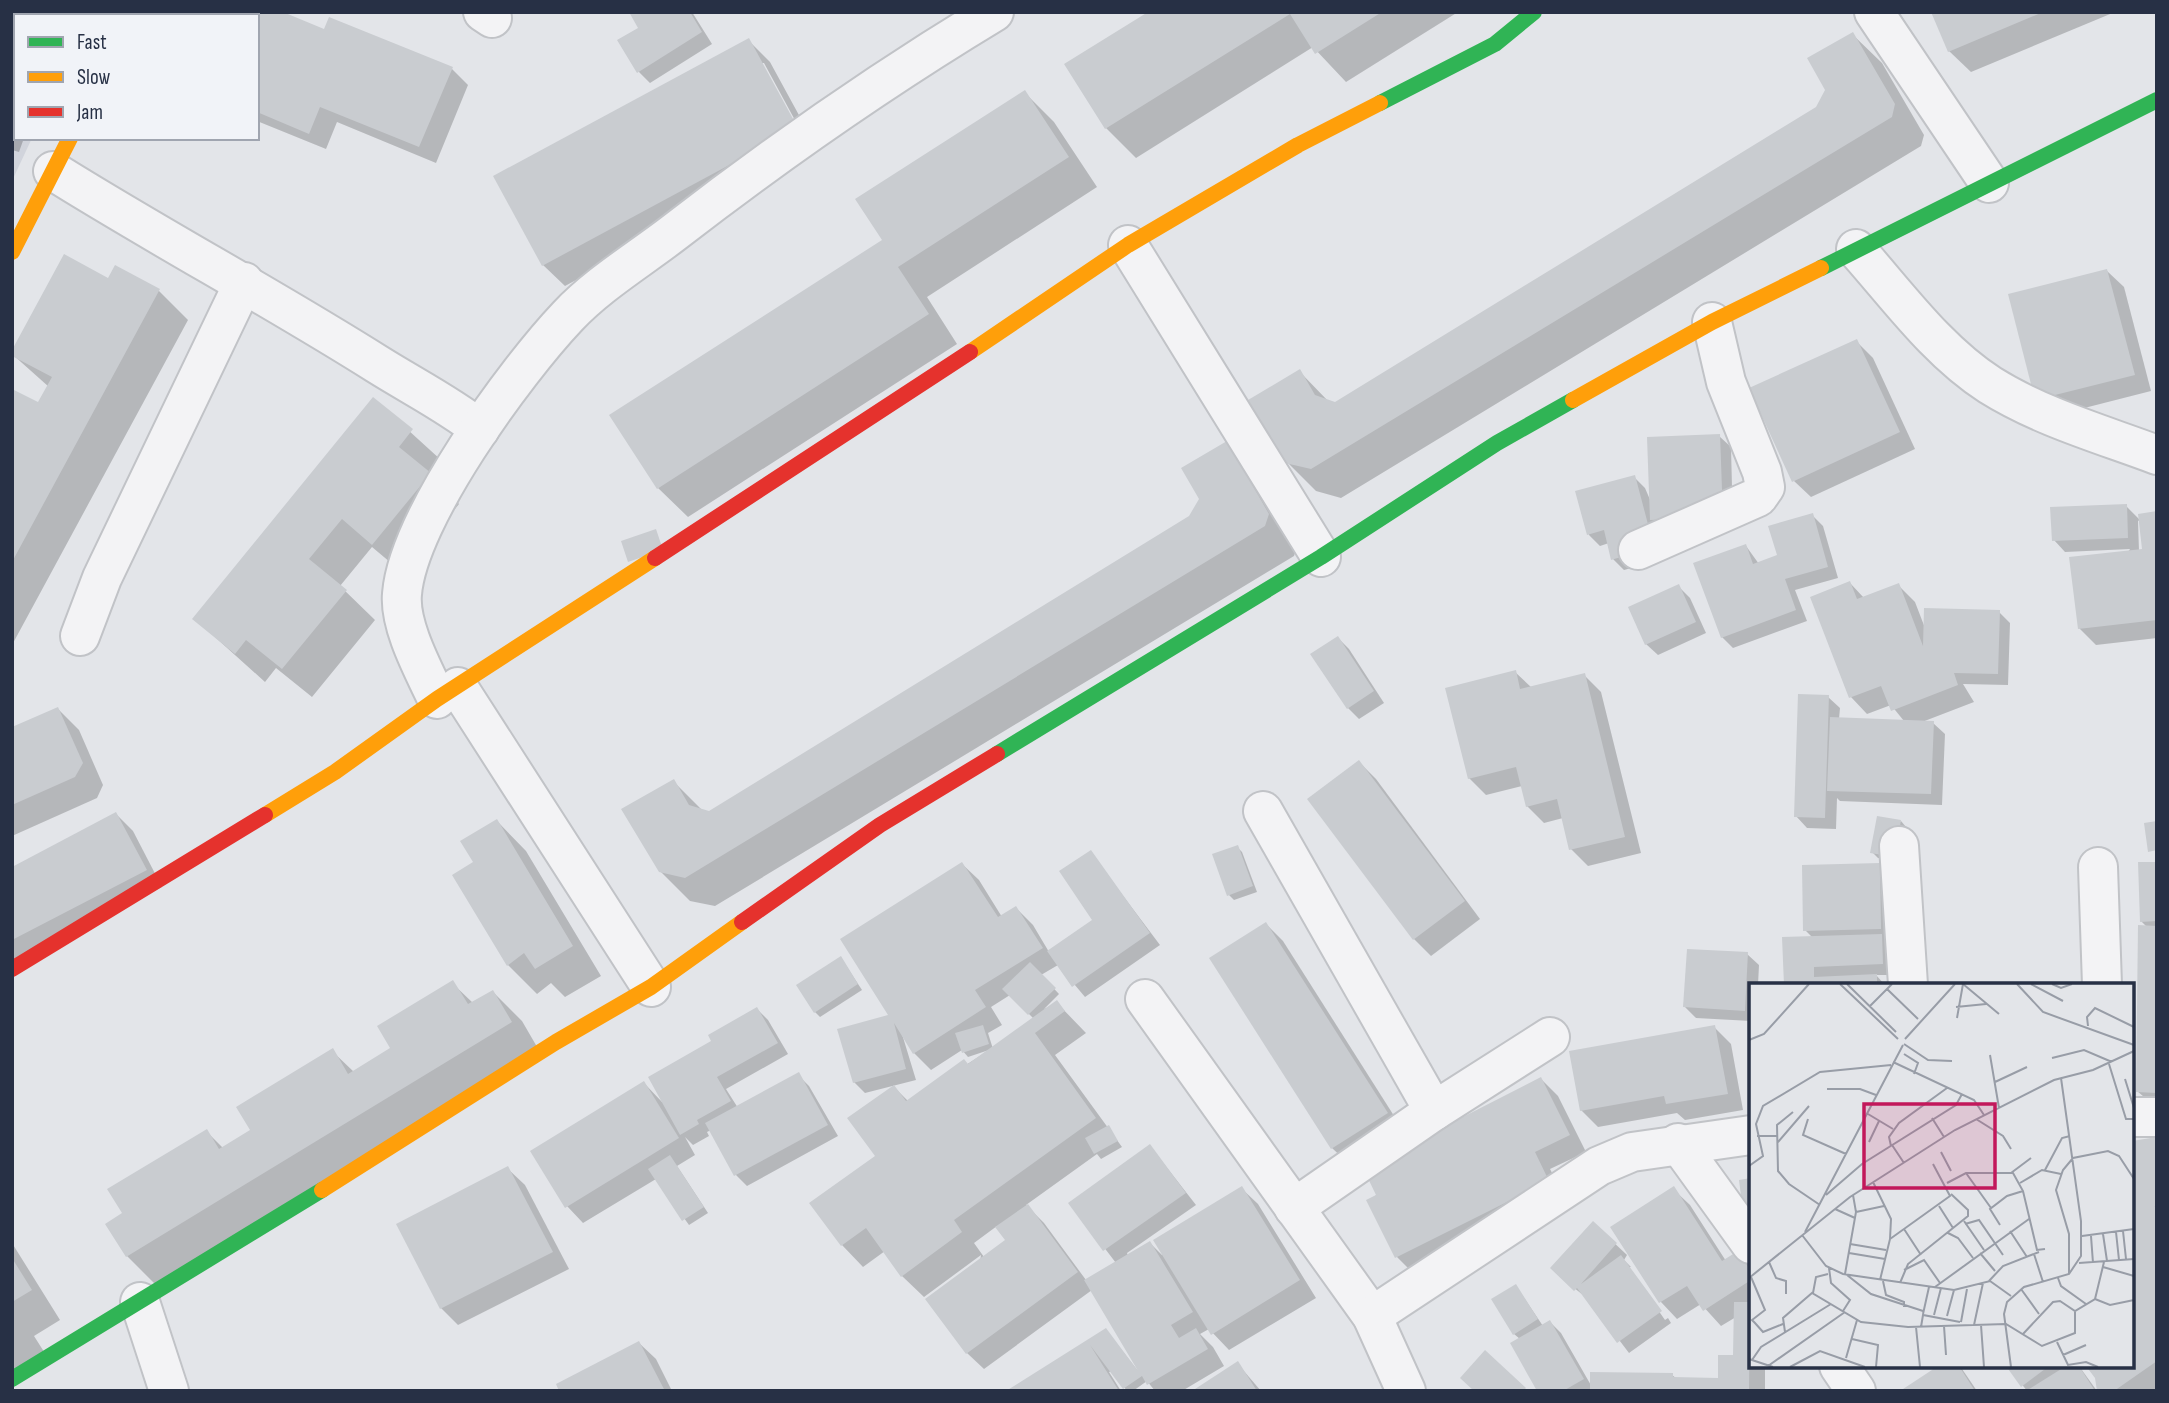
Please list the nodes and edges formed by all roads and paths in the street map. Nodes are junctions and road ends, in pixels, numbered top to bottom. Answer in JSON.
{"nodes":[{"id":1,"x":994,"y":12,"type":"edge"},
{"id":2,"x":1534,"y":12,"type":"edge"},
{"id":3,"x":1874,"y":12,"type":"edge"},
{"id":4,"x":2157,"y":100,"type":"edge"},
{"id":5,"x":62,"y":155,"type":"edge"},
{"id":6,"x":1989,"y":183,"type":"junction"},
{"id":7,"x":1128,"y":245,"type":"junction"},
{"id":8,"x":1856,"y":249,"type":"junction"},
{"id":9,"x":12,"y":251,"type":"edge"},
{"id":10,"x":244,"y":282,"type":"junction"},
{"id":11,"x":1712,"y":322,"type":"junction"},
{"id":12,"x":480,"y":429,"type":"junction"},
{"id":13,"x":2157,"y":455,"type":"edge"},
{"id":14,"x":1638,"y":550,"type":"dead end"},
{"id":15,"x":1321,"y":557,"type":"junction"},
{"id":16,"x":80,"y":636,"type":"dead end"},
{"id":17,"x":447,"y":693,"type":"junction"},
{"id":18,"x":1264,"y":811,"type":"dead end"},
{"id":19,"x":1899,"y":846,"type":"dead end"},
{"id":20,"x":2098,"y":867,"type":"dead end"},
{"id":21,"x":12,"y":969,"type":"edge"},
{"id":22,"x":1908,"y":983,"type":"edge"},
{"id":23,"x":2102,"y":983,"type":"edge"},
{"id":24,"x":651,"y":987,"type":"junction"},
{"id":25,"x":1145,"y":999,"type":"dead end"},
{"id":26,"x":1550,"y":1037,"type":"dead end"},
{"id":27,"x":1434,"y":1111,"type":"junction"},
{"id":28,"x":2157,"y":1116,"type":"edge"},
{"id":29,"x":2134,"y":1117,"type":"edge"},
{"id":30,"x":1749,"y":1135,"type":"edge"},
{"id":31,"x":1678,"y":1143,"type":"junction"},
{"id":32,"x":1294,"y":1208,"type":"junction"},
{"id":33,"x":1749,"y":1241,"type":"edge"},
{"id":34,"x":140,"y":1302,"type":"junction"},
{"id":35,"x":1373,"y":1317,"type":"junction"},
{"id":36,"x":1840,"y":1368,"type":"edge"},
{"id":37,"x":12,"y":1379,"type":"edge"},
{"id":38,"x":169,"y":1391,"type":"edge"},
{"id":39,"x":1406,"y":1391,"type":"edge"},
{"id":40,"x":1856,"y":1391,"type":"edge"}],
"edges":[{"from":1,"to":12,"type":"street"},
{"from":2,"to":7,"type":"main road"},
{"from":3,"to":6,"type":"street"},
{"from":4,"to":6,"type":"main road"},
{"from":5,"to":9,"type":"main road"},
{"from":5,"to":10,"type":"street"},
{"from":6,"to":8,"type":"main road"},
{"from":7,"to":15,"type":"street"},
{"from":7,"to":17,"type":"main road"},
{"from":8,"to":11,"type":"main road"},
{"from":8,"to":13,"type":"street"},
{"from":10,"to":12,"type":"street"},
{"from":10,"to":16,"type":"street"},
{"from":11,"to":14,"type":"street"},
{"from":11,"to":15,"type":"main road"},
{"from":12,"to":17,"type":"street"},
{"from":15,"to":24,"type":"main road"},
{"from":17,"to":21,"type":"main road"},
{"from":17,"to":24,"type":"street"},
{"from":18,"to":27,"type":"street"},
{"from":19,"to":22,"type":"street"},
{"from":20,"to":23,"type":"street"},
{"from":24,"to":34,"type":"main road"},
{"from":25,"to":32,"type":"street"},
{"from":26,"to":27,"type":"street"},
{"from":27,"to":32,"type":"street"},
{"from":28,"to":29,"type":"street"},
{"from":30,"to":31,"type":"street"},
{"from":31,"to":33,"type":"street"},
{"from":31,"to":35,"type":"street"},
{"from":32,"to":35,"type":"street"},
{"from":34,"to":37,"type":"main road"},
{"from":34,"to":38,"type":"street"},
{"from":35,"to":39,"type":"street"},
{"from":36,"to":40,"type":"street"}]}
